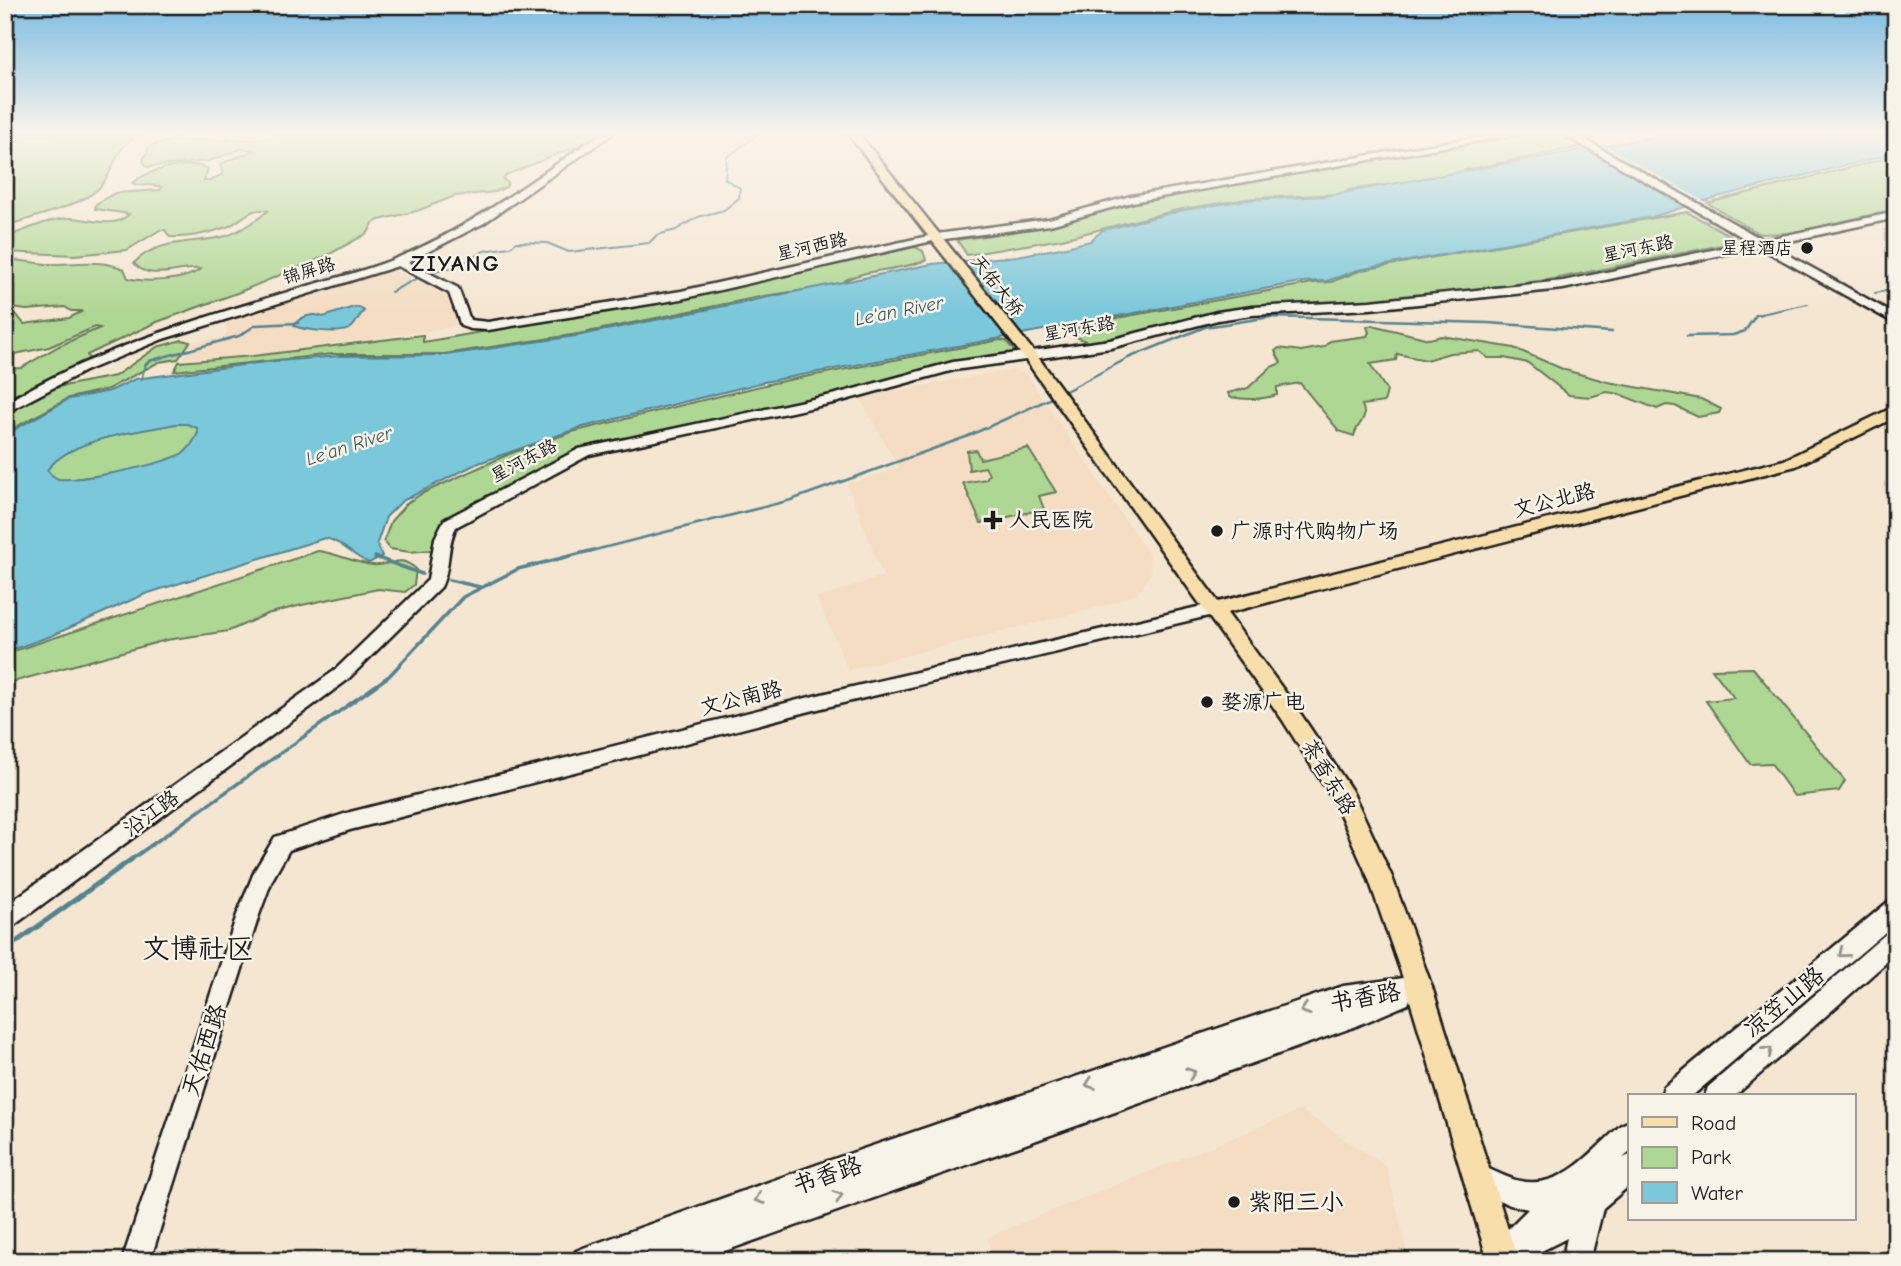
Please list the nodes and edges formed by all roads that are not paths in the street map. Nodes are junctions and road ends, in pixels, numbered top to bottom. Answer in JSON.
{"nodes":[{"id":1,"x":523,"y":193,"type":"edge"},
{"id":2,"x":899,"y":193,"type":"edge"},
{"id":3,"x":1160,"y":193,"type":"edge"},
{"id":4,"x":1675,"y":193,"type":"edge"},
{"id":5,"x":1896,"y":215,"type":"edge"},
{"id":6,"x":937,"y":237,"type":"junction"},
{"id":7,"x":1760,"y":244,"type":"junction"},
{"id":8,"x":398,"y":262,"type":"junction"},
{"id":9,"x":1896,"y":320,"type":"edge"},
{"id":10,"x":1030,"y":356,"type":"junction"},
{"id":11,"x":5,"y":409,"type":"edge"},
{"id":12,"x":1896,"y":411,"type":"edge"},
{"id":13,"x":1215,"y":609,"type":"junction"},
{"id":14,"x":298,"y":706,"type":"joint"},
{"id":15,"x":282,"y":843,"type":"joint"},
{"id":16,"x":1896,"y":909,"type":"edge"},
{"id":17,"x":5,"y":919,"type":"edge"},
{"id":18,"x":1896,"y":939,"type":"edge"},
{"id":19,"x":1419,"y":987,"type":"junction"},
{"id":20,"x":1675,"y":1094,"type":"edge"},
{"id":21,"x":1719,"y":1094,"type":"edge"},
{"id":22,"x":1628,"y":1136,"type":"edge"},
{"id":23,"x":1628,"y":1169,"type":"edge"},
{"id":24,"x":1479,"y":1178,"type":"junction"},
{"id":25,"x":1586,"y":1189,"type":"junction"},
{"id":26,"x":1502,"y":1258,"type":"edge"},
{"id":27,"x":136,"y":1261,"type":"edge"},
{"id":28,"x":586,"y":1261,"type":"edge"},
{"id":29,"x":658,"y":1261,"type":"edge"},
{"id":30,"x":1576,"y":1261,"type":"edge"}],
"edges":[{"from":1,"to":8,"type":"street","name":"锦屏路"},
{"from":2,"to":6,"type":"main road","name":"天佑大桥"},
{"from":3,"to":6,"type":"street","name":"星河西路"},
{"from":4,"to":7,"type":"street"},
{"from":5,"to":7,"type":"street","name":"星河东路"},
{"from":6,"to":8,"type":"street","name":"星河西路"},
{"from":6,"to":10,"type":"main road","name":"天佑大桥"},
{"from":7,"to":9,"type":"street"},
{"from":7,"to":10,"type":"street","name":"星河东路"},
{"from":8,"to":11,"type":"street","name":"锦屏路"},
{"from":10,"to":13,"type":"main road","name":"茶香东路"},
{"from":10,"to":14,"type":"street","name":"星河东路"},
{"from":12,"to":13,"type":"main road","name":"文公北路"},
{"from":13,"to":15,"type":"street","name":"文公南路"},
{"from":13,"to":19,"type":"main road","name":"茶香东路"},
{"from":14,"to":17,"type":"street","name":"沿江路"},
{"from":15,"to":27,"type":"street","name":"天佑西路"},
{"from":16,"to":20,"type":"street","name":"凉笠山路","one_way":true},
{"from":21,"to":18,"type":"street","name":"凉笠山路","one_way":true},
{"from":19,"to":24,"type":"main road","name":"茶香东路"},
{"from":19,"to":28,"type":"street","name":"书香路","one_way":true},
{"from":29,"to":19,"type":"street","name":"书香路","one_way":true},
{"from":22,"to":25,"type":"street"},
{"from":23,"to":25,"type":"street"},
{"from":24,"to":25,"type":"street"},
{"from":24,"to":26,"type":"main road","name":"茶香东路"},
{"from":25,"to":26,"type":"street"},
{"from":25,"to":30,"type":"street"}]}
